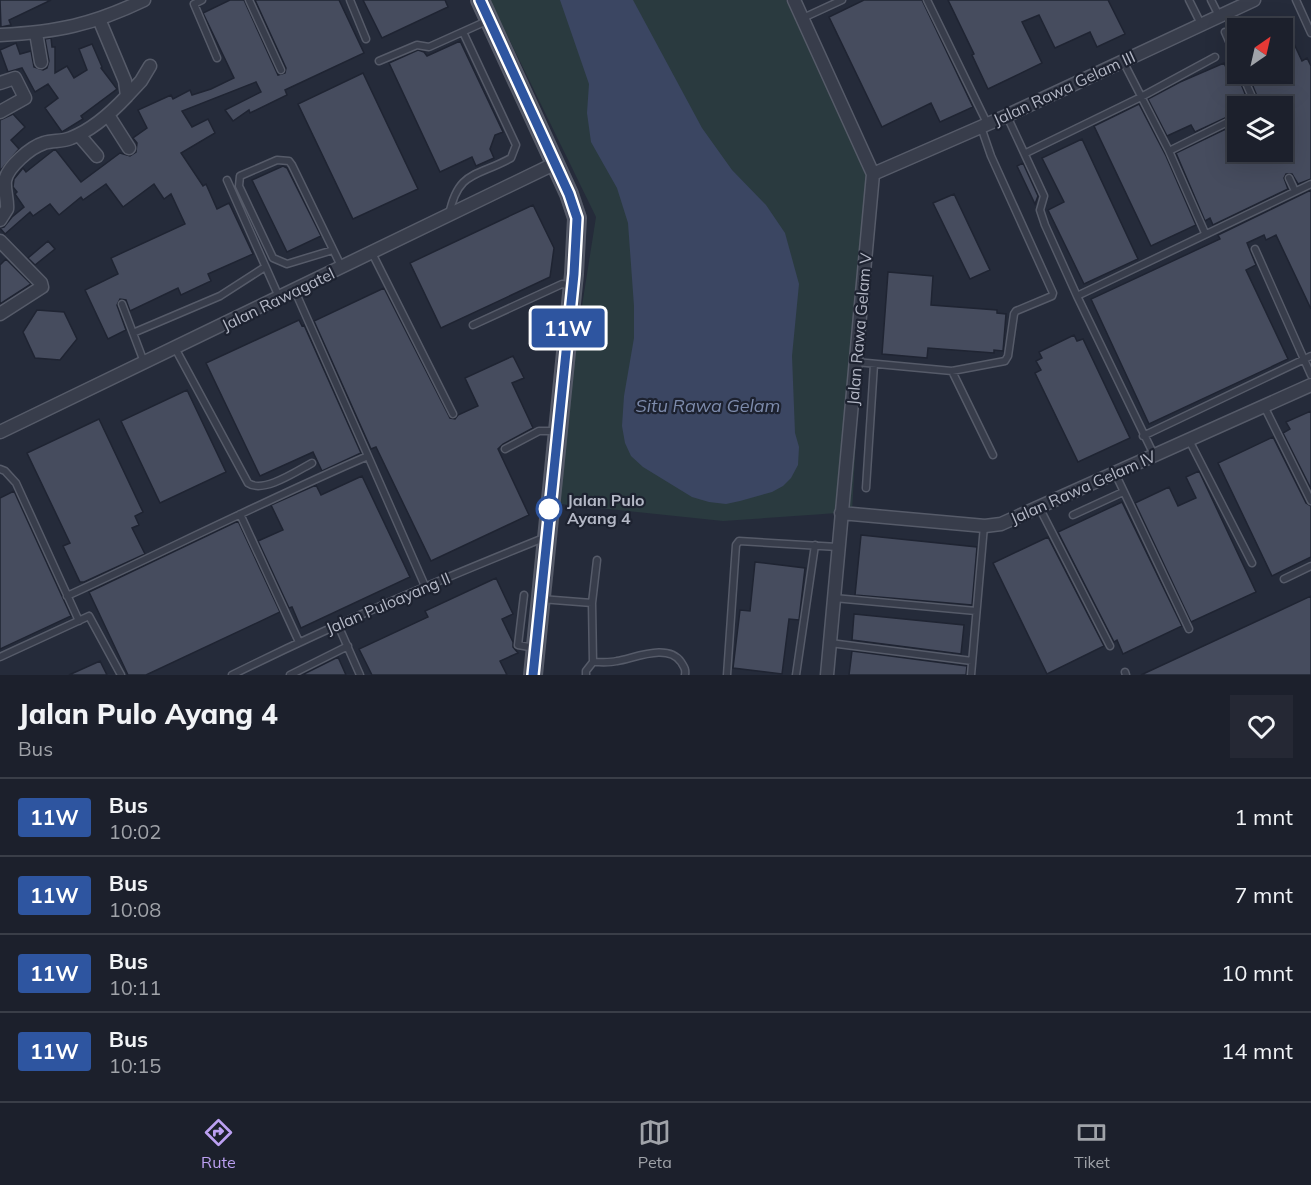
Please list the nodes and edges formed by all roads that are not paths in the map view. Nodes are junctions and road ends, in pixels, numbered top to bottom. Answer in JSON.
{"nodes":[{"id":1,"x":144,"y":0,"type":"edge"},
{"id":2,"x":202,"y":0,"type":"edge"},
{"id":3,"x":249,"y":0,"type":"edge"},
{"id":4,"x":350,"y":0,"type":"edge"},
{"id":5,"x":480,"y":0,"type":"edge"},
{"id":6,"x":794,"y":0,"type":"edge"},
{"id":7,"x":842,"y":0,"type":"edge"},
{"id":8,"x":927,"y":0,"type":"edge"},
{"id":9,"x":1189,"y":0,"type":"edge"},
{"id":10,"x":1211,"y":0,"type":"edge"},
{"id":11,"x":1254,"y":0,"type":"edge"},
{"id":12,"x":1296,"y":0,"type":"edge"},
{"id":13,"x":193,"y":2,"type":"edge"},
{"id":14,"x":1308,"y":16,"type":"edge"},
{"id":15,"x":1219,"y":17,"type":"junction"},
{"id":16,"x":803,"y":18,"type":"junction"},
{"id":17,"x":99,"y":19,"type":"junction"},
{"id":18,"x":489,"y":20,"type":"junction"},
{"id":19,"x":1201,"y":24,"type":"junction"},
{"id":20,"x":463,"y":32,"type":"junction"},
{"id":21,"x":36,"y":33,"type":"junction"},
{"id":22,"x":1311,"y":33,"type":"edge"},
{"id":23,"x":0,"y":35,"type":"edge"},
{"id":24,"x":366,"y":39,"type":"dead end"},
{"id":25,"x":1215,"y":57,"type":"dead end"},
{"id":26,"x":217,"y":58,"type":"dead end"},
{"id":27,"x":1123,"y":61,"type":"junction"},
{"id":28,"x":41,"y":62,"type":"dead end"},
{"id":29,"x":379,"y":62,"type":"dead end"},
{"id":30,"x":150,"y":66,"type":"dead end"},
{"id":31,"x":281,"y":70,"type":"dead end"},
{"id":32,"x":0,"y":83,"type":"edge"},
{"id":33,"x":127,"y":96,"type":"junction"},
{"id":34,"x":1141,"y":97,"type":"junction"},
{"id":35,"x":0,"y":112,"type":"edge"},
{"id":36,"x":108,"y":115,"type":"junction"},
{"id":37,"x":1006,"y":116,"type":"junction"},
{"id":38,"x":1227,"y":122,"type":"edge"},
{"id":39,"x":984,"y":125,"type":"junction"},
{"id":40,"x":79,"y":135,"type":"junction"},
{"id":41,"x":129,"y":148,"type":"dead end"},
{"id":42,"x":1169,"y":151,"type":"junction"},
{"id":43,"x":1026,"y":153,"type":"junction"},
{"id":44,"x":97,"y":156,"type":"dead end"},
{"id":45,"x":555,"y":164,"type":"junction"},
{"id":46,"x":873,"y":174,"type":"junction"},
{"id":47,"x":1289,"y":178,"type":"dead end"},
{"id":48,"x":227,"y":180,"type":"dead end"},
{"id":49,"x":1311,"y":184,"type":"edge"},
{"id":50,"x":1295,"y":191,"type":"junction"},
{"id":51,"x":448,"y":217,"type":"junction"},
{"id":52,"x":0,"y":220,"type":"edge"},
{"id":53,"x":1204,"y":233,"type":"junction"},
{"id":54,"x":0,"y":241,"type":"edge"},
{"id":55,"x":1255,"y":249,"type":"dead end"},
{"id":56,"x":333,"y":250,"type":"junction"},
{"id":57,"x":372,"y":254,"type":"junction"},
{"id":58,"x":265,"y":267,"type":"junction"},
{"id":59,"x":342,"y":268,"type":"junction"},
{"id":60,"x":573,"y":286,"type":"junction"},
{"id":61,"x":295,"y":291,"type":"junction"},
{"id":62,"x":1077,"y":296,"type":"junction"},
{"id":63,"x":279,"y":298,"type":"junction"},
{"id":64,"x":122,"y":304,"type":"dead end"},
{"id":65,"x":0,"y":314,"type":"edge"},
{"id":66,"x":473,"y":325,"type":"dead end"},
{"id":67,"x":133,"y":333,"type":"junction"},
{"id":68,"x":175,"y":348,"type":"junction"},
{"id":69,"x":1308,"y":357,"type":"edge"},
{"id":70,"x":856,"y":362,"type":"junction"},
{"id":71,"x":144,"y":363,"type":"junction"},
{"id":72,"x":874,"y":364,"type":"junction"},
{"id":73,"x":952,"y":371,"type":"junction"},
{"id":74,"x":1311,"y":375,"type":"edge"},
{"id":75,"x":1311,"y":385,"type":"edge"},
{"id":76,"x":1264,"y":406,"type":"junction"},
{"id":77,"x":453,"y":414,"type":"dead end"},
{"id":78,"x":558,"y":431,"type":"junction"},
{"id":79,"x":0,"y":432,"type":"edge"},
{"id":80,"x":1143,"y":436,"type":"junction"},
{"id":81,"x":1189,"y":440,"type":"junction"},
{"id":82,"x":505,"y":449,"type":"dead end"},
{"id":83,"x":993,"y":455,"type":"dead end"},
{"id":84,"x":368,"y":456,"type":"junction"},
{"id":85,"x":1154,"y":456,"type":"junction"},
{"id":86,"x":312,"y":463,"type":"dead end"},
{"id":87,"x":0,"y":469,"type":"edge"},
{"id":88,"x":1115,"y":473,"type":"junction"},
{"id":89,"x":866,"y":488,"type":"dead end"},
{"id":90,"x":1123,"y":492,"type":"junction"},
{"id":91,"x":1311,"y":501,"type":"edge"},
{"id":92,"x":1039,"y":507,"type":"junction"},
{"id":93,"x":841,"y":513,"type":"junction"},
{"id":94,"x":240,"y":514,"type":"junction"},
{"id":95,"x":1073,"y":515,"type":"dead end"},
{"id":96,"x":984,"y":526,"type":"junction"},
{"id":97,"x":546,"y":536,"type":"junction"},
{"id":98,"x":815,"y":545,"type":"junction"},
{"id":99,"x":838,"y":547,"type":"junction"},
{"id":100,"x":597,"y":560,"type":"dead end"},
{"id":101,"x":1252,"y":563,"type":"dead end"},
{"id":102,"x":1311,"y":566,"type":"edge"},
{"id":103,"x":1284,"y":579,"type":"dead end"},
{"id":104,"x":425,"y":586,"type":"junction"},
{"id":105,"x":66,"y":596,"type":"junction"},
{"id":106,"x":532,"y":597,"type":"junction"},
{"id":107,"x":834,"y":598,"type":"junction"},
{"id":108,"x":592,"y":603,"type":"junction"},
{"id":109,"x":976,"y":611,"type":"junction"},
{"id":110,"x":79,"y":621,"type":"junction"},
{"id":111,"x":338,"y":625,"type":"junction"},
{"id":112,"x":1189,"y":629,"type":"dead end"},
{"id":113,"x":299,"y":642,"type":"junction"},
{"id":114,"x":830,"y":643,"type":"junction"},
{"id":115,"x":348,"y":646,"type":"junction"},
{"id":116,"x":1110,"y":646,"type":"dead end"},
{"id":117,"x":0,"y":657,"type":"edge"},
{"id":118,"x":972,"y":661,"type":"junction"},
{"id":119,"x":593,"y":662,"type":"junction"},
{"id":120,"x":121,"y":675,"type":"edge"},
{"id":121,"x":232,"y":675,"type":"edge"},
{"id":122,"x":290,"y":675,"type":"edge"},
{"id":123,"x":360,"y":675,"type":"edge"},
{"id":124,"x":533,"y":675,"type":"edge"},
{"id":125,"x":586,"y":675,"type":"edge"},
{"id":126,"x":685,"y":675,"type":"edge"},
{"id":127,"x":727,"y":675,"type":"edge"},
{"id":128,"x":796,"y":675,"type":"edge"},
{"id":129,"x":826,"y":675,"type":"edge"},
{"id":130,"x":972,"y":675,"type":"edge"}],
"edges":[{"from":1,"to":17,"type":"street"},
{"from":2,"to":13,"type":"lane"},
{"from":3,"to":31,"type":"lane"},
{"from":4,"to":24,"type":"lane"},
{"from":5,"to":18,"type":"street"},
{"from":6,"to":16,"type":"street","name":"Jalan Rawa Gelam V"},
{"from":7,"to":16,"type":"lane"},
{"from":8,"to":39,"type":"lane"},
{"from":9,"to":19,"type":"lane"},
{"from":10,"to":15,"type":"lane"},
{"from":11,"to":15,"type":"street","name":"Jalan Rawa Gelam III"},
{"from":12,"to":14,"type":"lane"},
{"from":13,"to":26,"type":"lane"},
{"from":14,"to":22,"type":"lane"},
{"from":15,"to":19,"type":"street","name":"Jalan Rawa Gelam III"},
{"from":16,"to":46,"type":"street","name":"Jalan Rawa Gelam V"},
{"from":17,"to":21,"type":"street"},
{"from":17,"to":33,"type":"street"},
{"from":18,"to":20,"type":"lane"},
{"from":18,"to":45,"type":"street"},
{"from":19,"to":27,"type":"street","name":"Jalan Rawa Gelam III"},
{"from":20,"to":29,"type":"lane"},
{"from":20,"to":51,"type":"lane"},
{"from":21,"to":23,"type":"street"},
{"from":21,"to":28,"type":"street"},
{"from":25,"to":34,"type":"lane"},
{"from":27,"to":34,"type":"lane"},
{"from":27,"to":37,"type":"street","name":"Jalan Rawa Gelam III"},
{"from":30,"to":33,"type":"street"},
{"from":32,"to":35,"type":"street"},
{"from":33,"to":36,"type":"street"},
{"from":34,"to":42,"type":"lane"},
{"from":34,"to":43,"type":"lane"},
{"from":36,"to":40,"type":"street"},
{"from":36,"to":41,"type":"street"},
{"from":37,"to":39,"type":"street","name":"Jalan Rawa Gelam III"},
{"from":37,"to":43,"type":"lane"},
{"from":38,"to":42,"type":"lane"},
{"from":39,"to":46,"type":"street","name":"Jalan Rawa Gelam III"},
{"from":39,"to":73,"type":"lane"},
{"from":40,"to":44,"type":"street"},
{"from":40,"to":52,"type":"street"},
{"from":42,"to":53,"type":"lane"},
{"from":43,"to":62,"type":"lane"},
{"from":45,"to":51,"type":"street","name":"Jalan Rawagatel"},
{"from":45,"to":60,"type":"street"},
{"from":46,"to":70,"type":"street","name":"Jalan Rawa Gelam V"},
{"from":47,"to":50,"type":"lane"},
{"from":48,"to":58,"type":"lane"},
{"from":49,"to":50,"type":"lane"},
{"from":50,"to":53,"type":"lane"},
{"from":51,"to":57,"type":"street","name":"Jalan Rawagatel"},
{"from":53,"to":62,"type":"lane"},
{"from":54,"to":65,"type":"street"},
{"from":55,"to":69,"type":"lane"},
{"from":56,"to":56,"type":"lane"},
{"from":56,"to":59,"type":"lane"},
{"from":57,"to":59,"type":"street","name":"Jalan Rawagatel"},
{"from":57,"to":77,"type":"lane"},
{"from":58,"to":63,"type":"lane"},
{"from":58,"to":67,"type":"lane"},
{"from":59,"to":61,"type":"street","name":"Jalan Rawagatel"},
{"from":60,"to":66,"type":"lane"},
{"from":60,"to":78,"type":"street"},
{"from":61,"to":63,"type":"street","name":"Jalan Rawagatel"},
{"from":61,"to":84,"type":"lane"},
{"from":62,"to":80,"type":"lane"},
{"from":63,"to":68,"type":"street","name":"Jalan Rawagatel"},
{"from":64,"to":67,"type":"lane"},
{"from":67,"to":71,"type":"lane"},
{"from":68,"to":71,"type":"street","name":"Jalan Rawagatel"},
{"from":68,"to":86,"type":"lane"},
{"from":69,"to":74,"type":"lane"},
{"from":69,"to":80,"type":"lane"},
{"from":70,"to":72,"type":"lane"},
{"from":70,"to":93,"type":"street","name":"Jalan Rawa Gelam V"},
{"from":71,"to":79,"type":"street","name":"Jalan Rawagatel"},
{"from":72,"to":73,"type":"lane"},
{"from":72,"to":89,"type":"lane"},
{"from":73,"to":83,"type":"lane"},
{"from":75,"to":76,"type":"street","name":"Jalan Rawa Gelam IV"},
{"from":76,"to":81,"type":"street","name":"Jalan Rawa Gelam IV"},
{"from":76,"to":91,"type":"lane"},
{"from":78,"to":82,"type":"lane"},
{"from":78,"to":97,"type":"street"},
{"from":80,"to":85,"type":"lane"},
{"from":81,"to":85,"type":"street","name":"Jalan Rawa Gelam IV"},
{"from":81,"to":101,"type":"lane"},
{"from":84,"to":94,"type":"lane"},
{"from":84,"to":104,"type":"lane"},
{"from":85,"to":88,"type":"street","name":"Jalan Rawa Gelam IV"},
{"from":87,"to":105,"type":"lane"},
{"from":88,"to":90,"type":"lane"},
{"from":88,"to":92,"type":"street","name":"Jalan Rawa Gelam IV"},
{"from":90,"to":95,"type":"lane"},
{"from":90,"to":112,"type":"lane"},
{"from":92,"to":96,"type":"street","name":"Jalan Rawa Gelam IV"},
{"from":92,"to":116,"type":"lane"},
{"from":93,"to":96,"type":"street","name":"Jalan Rawa Gelam IV"},
{"from":93,"to":99,"type":"street","name":"Jalan Rawa Gelam V"},
{"from":94,"to":105,"type":"lane"},
{"from":94,"to":113,"type":"lane"},
{"from":96,"to":109,"type":"lane"},
{"from":97,"to":104,"type":"lane","name":"Jalan Puloayang II"},
{"from":97,"to":106,"type":"street"},
{"from":98,"to":99,"type":"lane"},
{"from":98,"to":127,"type":"lane"},
{"from":98,"to":128,"type":"lane"},
{"from":99,"to":107,"type":"street","name":"Jalan Rawa Gelam V"},
{"from":100,"to":108,"type":"lane"},
{"from":102,"to":103,"type":"lane"},
{"from":104,"to":111,"type":"lane","name":"Jalan Puloayang II"},
{"from":105,"to":110,"type":"lane"},
{"from":106,"to":108,"type":"lane"},
{"from":106,"to":124,"type":"street"},
{"from":107,"to":109,"type":"lane"},
{"from":107,"to":114,"type":"street","name":"Jalan Rawa Gelam V"},
{"from":108,"to":119,"type":"lane"},
{"from":109,"to":118,"type":"lane"},
{"from":110,"to":117,"type":"lane"},
{"from":110,"to":120,"type":"lane"},
{"from":111,"to":113,"type":"lane","name":"Jalan Puloayang II"},
{"from":111,"to":115,"type":"lane"},
{"from":113,"to":121,"type":"lane","name":"Jalan Puloayang II"},
{"from":114,"to":118,"type":"lane"},
{"from":114,"to":129,"type":"street","name":"Jalan Rawa Gelam V"},
{"from":115,"to":122,"type":"lane"},
{"from":115,"to":123,"type":"lane"},
{"from":118,"to":130,"type":"lane"},
{"from":119,"to":125,"type":"lane"},
{"from":119,"to":126,"type":"lane"}]}
